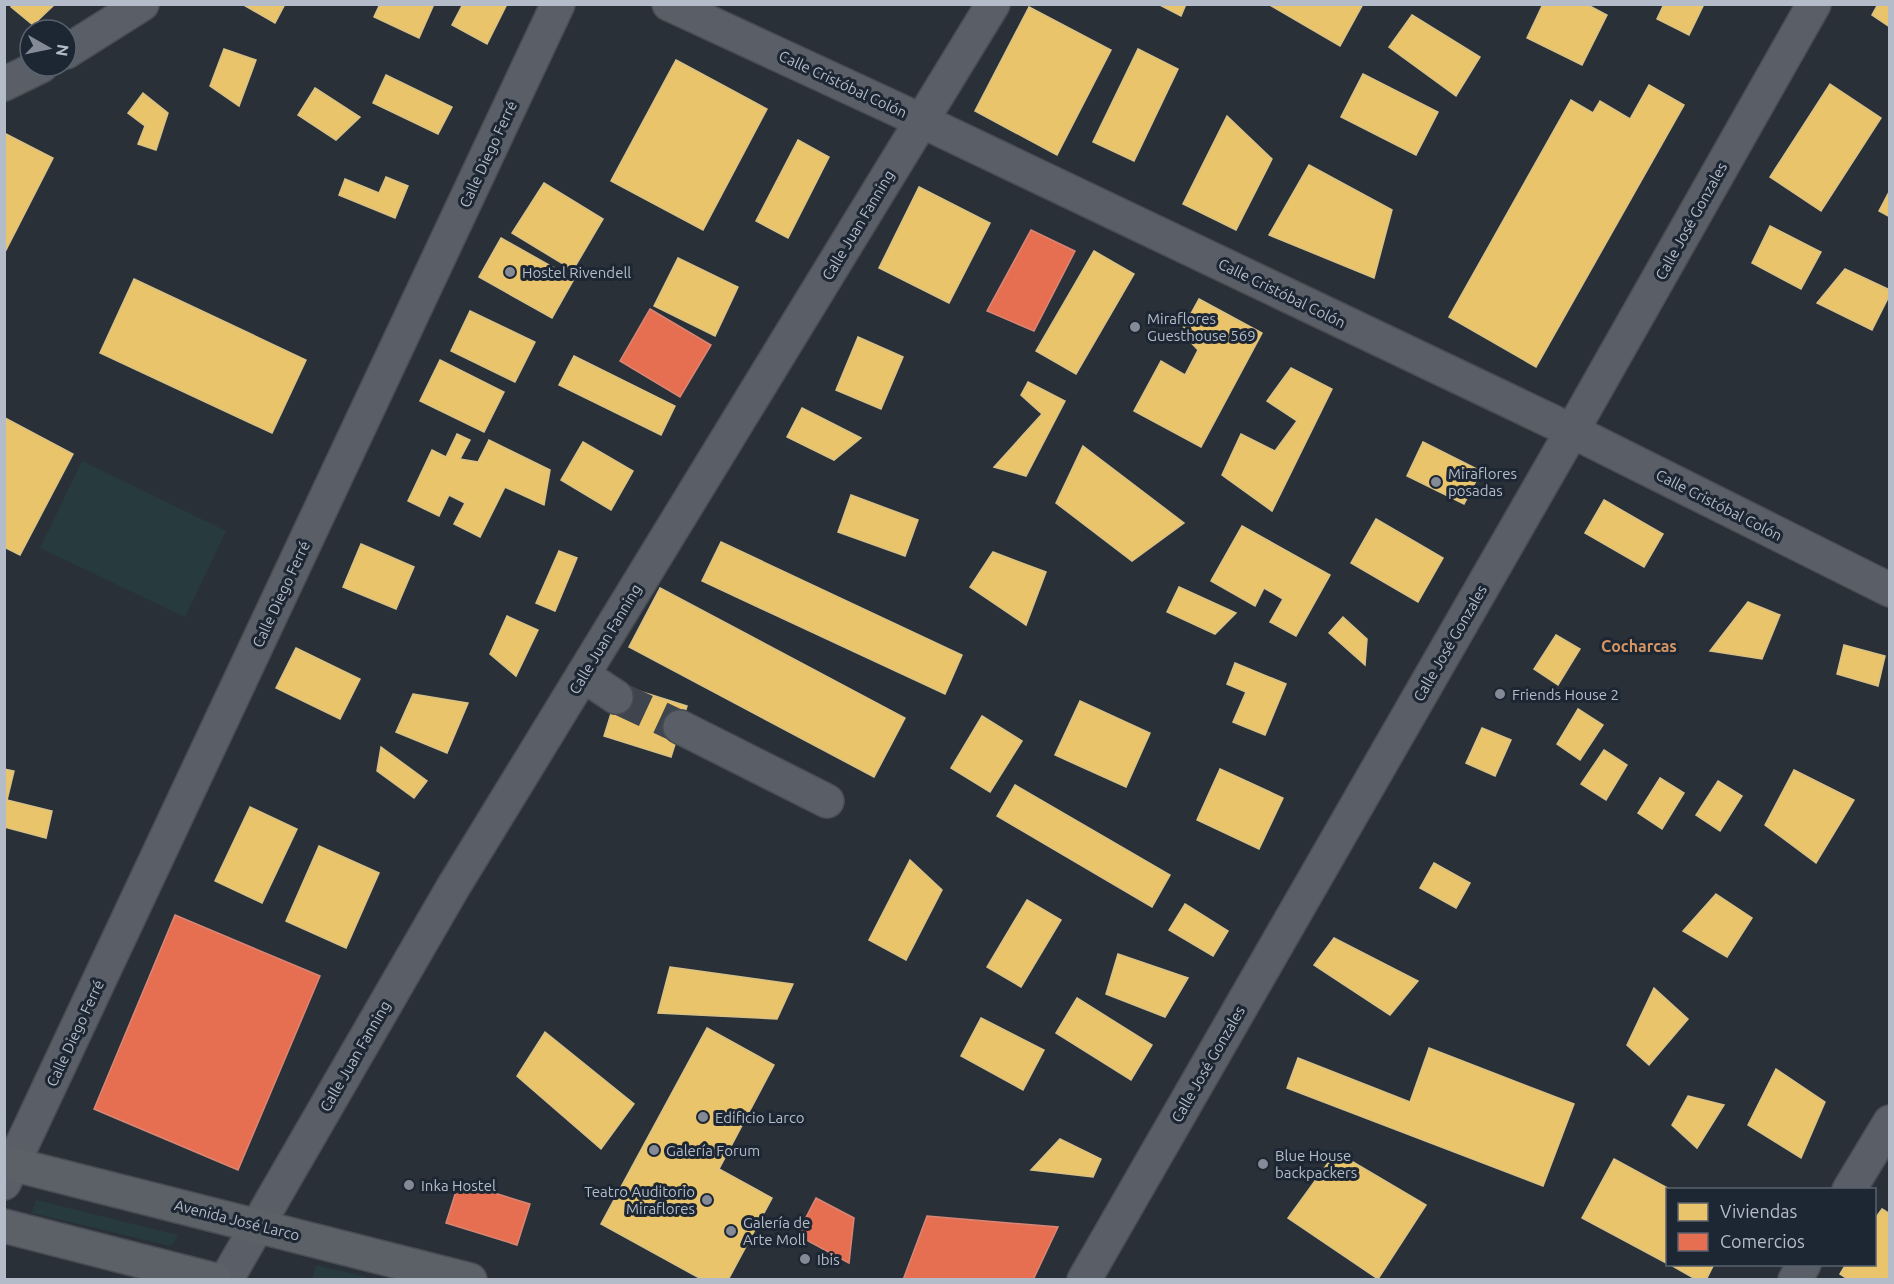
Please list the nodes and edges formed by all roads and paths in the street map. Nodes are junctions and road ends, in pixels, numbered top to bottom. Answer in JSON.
{"nodes":[{"id":1,"x":142,"y":4,"type":"edge"},
{"id":2,"x":558,"y":4,"type":"edge"},
{"id":3,"x":669,"y":4,"type":"edge"},
{"id":4,"x":993,"y":4,"type":"edge"},
{"id":5,"x":1814,"y":4,"type":"edge"},
{"id":6,"x":78,"y":44,"type":"edge"},
{"id":7,"x":18,"y":77,"type":"edge"},
{"id":8,"x":4,"y":84,"type":"edge"},
{"id":9,"x":922,"y":121,"type":"junction"},
{"id":10,"x":1572,"y":431,"type":"junction"},
{"id":11,"x":1890,"y":590,"type":"edge"},
{"id":12,"x":582,"y":675,"type":"junction"},
{"id":13,"x":616,"y":697,"type":"tunnel mouth"},
{"id":14,"x":680,"y":727,"type":"tunnel mouth"},
{"id":15,"x":827,"y":801,"type":"dead end"},
{"id":16,"x":1890,"y":1122,"type":"edge"},
{"id":17,"x":7,"y":1170,"type":"edge"},
{"id":18,"x":1850,"y":1188,"type":"edge"},
{"id":19,"x":257,"y":1225,"type":"junction"},
{"id":20,"x":4,"y":1226,"type":"edge"},
{"id":21,"x":1803,"y":1266,"type":"edge"},
{"id":22,"x":215,"y":1280,"type":"edge"},
{"id":23,"x":226,"y":1280,"type":"edge"},
{"id":24,"x":470,"y":1280,"type":"edge"},
{"id":25,"x":1084,"y":1280,"type":"edge"},
{"id":26,"x":1795,"y":1280,"type":"edge"}],
"edges":[{"from":1,"to":6,"type":"street"},
{"from":2,"to":17,"type":"street","name":"Calle Diego Ferré"},
{"from":3,"to":9,"type":"street","name":"Calle Cristóbal Colón"},
{"from":4,"to":9,"type":"street","name":"Calle Juan Fanning"},
{"from":5,"to":10,"type":"street","name":"Calle José Gonzales"},
{"from":7,"to":8,"type":"street"},
{"from":9,"to":10,"type":"street","name":"Calle Cristóbal Colón"},
{"from":9,"to":12,"type":"street","name":"Calle Juan Fanning"},
{"from":10,"to":11,"type":"street","name":"Calle Cristóbal Colón"},
{"from":10,"to":25,"type":"street","name":"Calle José Gonzales"},
{"from":12,"to":13,"type":"street"},
{"from":12,"to":19,"type":"street","name":"Calle Juan Fanning"},
{"from":14,"to":15,"type":"street"},
{"from":16,"to":18,"type":"street"},
{"from":17,"to":19,"type":"main road","name":"Avenida José Larco"},
{"from":19,"to":23,"type":"street","name":"Calle Juan Fanning"},
{"from":19,"to":24,"type":"main road","name":"Avenida José Larco"},
{"from":20,"to":22,"type":"main road"},
{"from":21,"to":26,"type":"street"}]}
